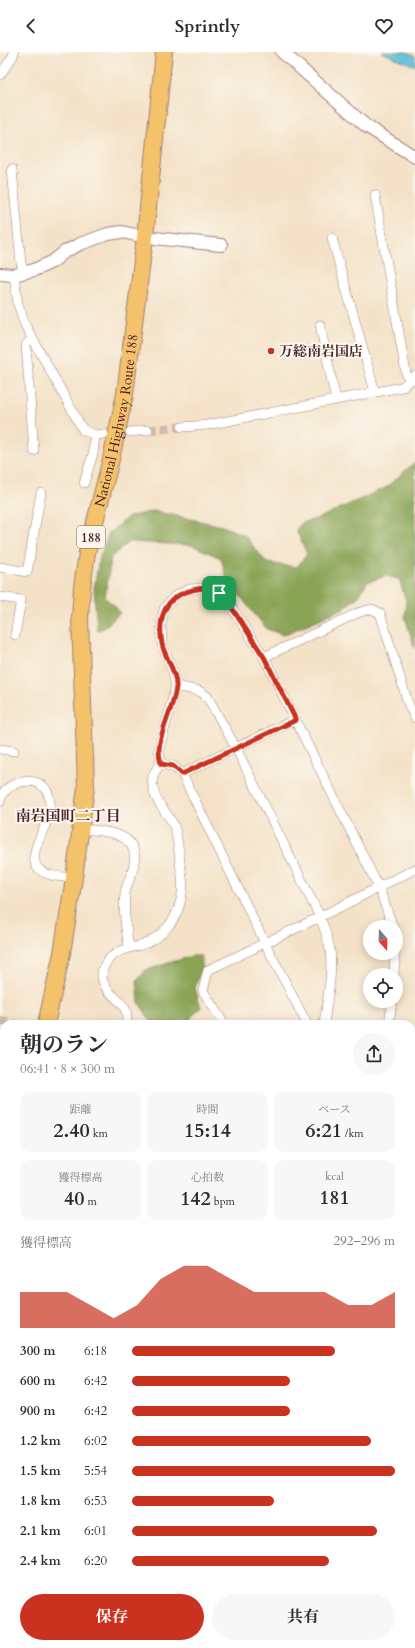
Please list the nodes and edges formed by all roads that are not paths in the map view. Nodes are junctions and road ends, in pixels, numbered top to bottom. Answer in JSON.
{"nodes":[{"id":1,"x":14,"y":52,"type":"edge"},
{"id":2,"x":164,"y":52,"type":"edge"},
{"id":3,"x":282,"y":52,"type":"edge"},
{"id":4,"x":0,"y":75,"type":"edge"},
{"id":5,"x":415,"y":157,"type":"edge"},
{"id":6,"x":12,"y":169,"type":"dead end"},
{"id":7,"x":375,"y":195,"type":"dead end"},
{"id":8,"x":145,"y":237,"type":"junction"},
{"id":9,"x":332,"y":238,"type":"dead end"},
{"id":10,"x":221,"y":245,"type":"dead end"},
{"id":11,"x":0,"y":274,"type":"edge"},
{"id":12,"x":19,"y":274,"type":"junction"},
{"id":13,"x":320,"y":325,"type":"dead end"},
{"id":14,"x":32,"y":338,"type":"junction"},
{"id":15,"x":413,"y":378,"type":"edge"},
{"id":16,"x":375,"y":392,"type":"junction"},
{"id":17,"x":336,"y":400,"type":"junction"},
{"id":18,"x":182,"y":427,"type":"tunnel mouth"},
{"id":19,"x":148,"y":430,"type":"tunnel mouth"},
{"id":20,"x":130,"y":432,"type":"dead end"},
{"id":21,"x":34,"y":451,"type":"dead end"},
{"id":22,"x":84,"y":482,"type":"dead end"},
{"id":23,"x":42,"y":493,"type":"dead end"},
{"id":24,"x":0,"y":567,"type":"edge"},
{"id":25,"x":0,"y":597,"type":"edge"},
{"id":26,"x":15,"y":635,"type":"dead end"},
{"id":27,"x":264,"y":657,"type":"junction"},
{"id":28,"x":176,"y":686,"type":"junction"},
{"id":29,"x":415,"y":718,"type":"edge"},
{"id":30,"x":296,"y":720,"type":"junction"},
{"id":31,"x":236,"y":748,"type":"junction"},
{"id":32,"x":0,"y":749,"type":"edge"},
{"id":33,"x":14,"y":751,"type":"dead end"},
{"id":34,"x":161,"y":764,"type":"junction"},
{"id":35,"x":182,"y":774,"type":"junction"},
{"id":36,"x":0,"y":802,"type":"edge"},
{"id":37,"x":81,"y":829,"type":"junction"},
{"id":38,"x":415,"y":869,"type":"edge"},
{"id":39,"x":74,"y":878,"type":"junction"},
{"id":40,"x":380,"y":888,"type":"junction"},
{"id":41,"x":320,"y":917,"type":"junction"},
{"id":42,"x":391,"y":920,"type":"edge"},
{"id":43,"x":265,"y":943,"type":"junction"},
{"id":44,"x":129,"y":948,"type":"junction"},
{"id":45,"x":391,"y":1008,"type":"edge"},
{"id":46,"x":47,"y":1020,"type":"edge"},
{"id":47,"x":126,"y":1020,"type":"edge"},
{"id":48,"x":221,"y":1020,"type":"edge"},
{"id":49,"x":305,"y":1020,"type":"edge"},
{"id":50,"x":324,"y":1020,"type":"edge"},
{"id":51,"x":390,"y":1020,"type":"edge"}],
"edges":[{"from":1,"to":4,"type":"street"},
{"from":2,"to":8,"type":"highway","name":"National Highway Route 188","number":"188"},
{"from":3,"to":5,"type":"street"},
{"from":6,"to":12,"type":"street"},
{"from":7,"to":15,"type":"street"},
{"from":8,"to":10,"type":"street"},
{"from":8,"to":12,"type":"street"},
{"from":8,"to":37,"type":"highway","name":"National Highway Route 188","number":"188"},
{"from":9,"to":16,"type":"street"},
{"from":11,"to":12,"type":"street"},
{"from":12,"to":14,"type":"street"},
{"from":13,"to":17,"type":"street"},
{"from":14,"to":21,"type":"street"},
{"from":14,"to":22,"type":"street"},
{"from":15,"to":16,"type":"street"},
{"from":16,"to":17,"type":"street"},
{"from":17,"to":18,"type":"street"},
{"from":19,"to":20,"type":"street"},
{"from":23,"to":24,"type":"street"},
{"from":25,"to":26,"type":"street"},
{"from":27,"to":28,"type":"street"},
{"from":27,"to":29,"type":"street"},
{"from":27,"to":30,"type":"street"},
{"from":28,"to":31,"type":"street"},
{"from":28,"to":34,"type":"street"},
{"from":30,"to":31,"type":"street"},
{"from":30,"to":40,"type":"street"},
{"from":31,"to":35,"type":"street"},
{"from":31,"to":41,"type":"street"},
{"from":32,"to":33,"type":"street"},
{"from":34,"to":35,"type":"street"},
{"from":34,"to":44,"type":"street"},
{"from":35,"to":43,"type":"street"},
{"from":36,"to":39,"type":"street"},
{"from":37,"to":39,"type":"highway","name":"National Highway Route 188","number":"188"},
{"from":37,"to":44,"type":"street"},
{"from":38,"to":40,"type":"street"},
{"from":39,"to":46,"type":"highway","name":"National Highway Route 188","number":"188"},
{"from":40,"to":41,"type":"street"},
{"from":40,"to":42,"type":"street"},
{"from":41,"to":43,"type":"street"},
{"from":41,"to":50,"type":"street"},
{"from":43,"to":48,"type":"street"},
{"from":43,"to":49,"type":"street"},
{"from":44,"to":47,"type":"street"},
{"from":45,"to":51,"type":"street"}]}
